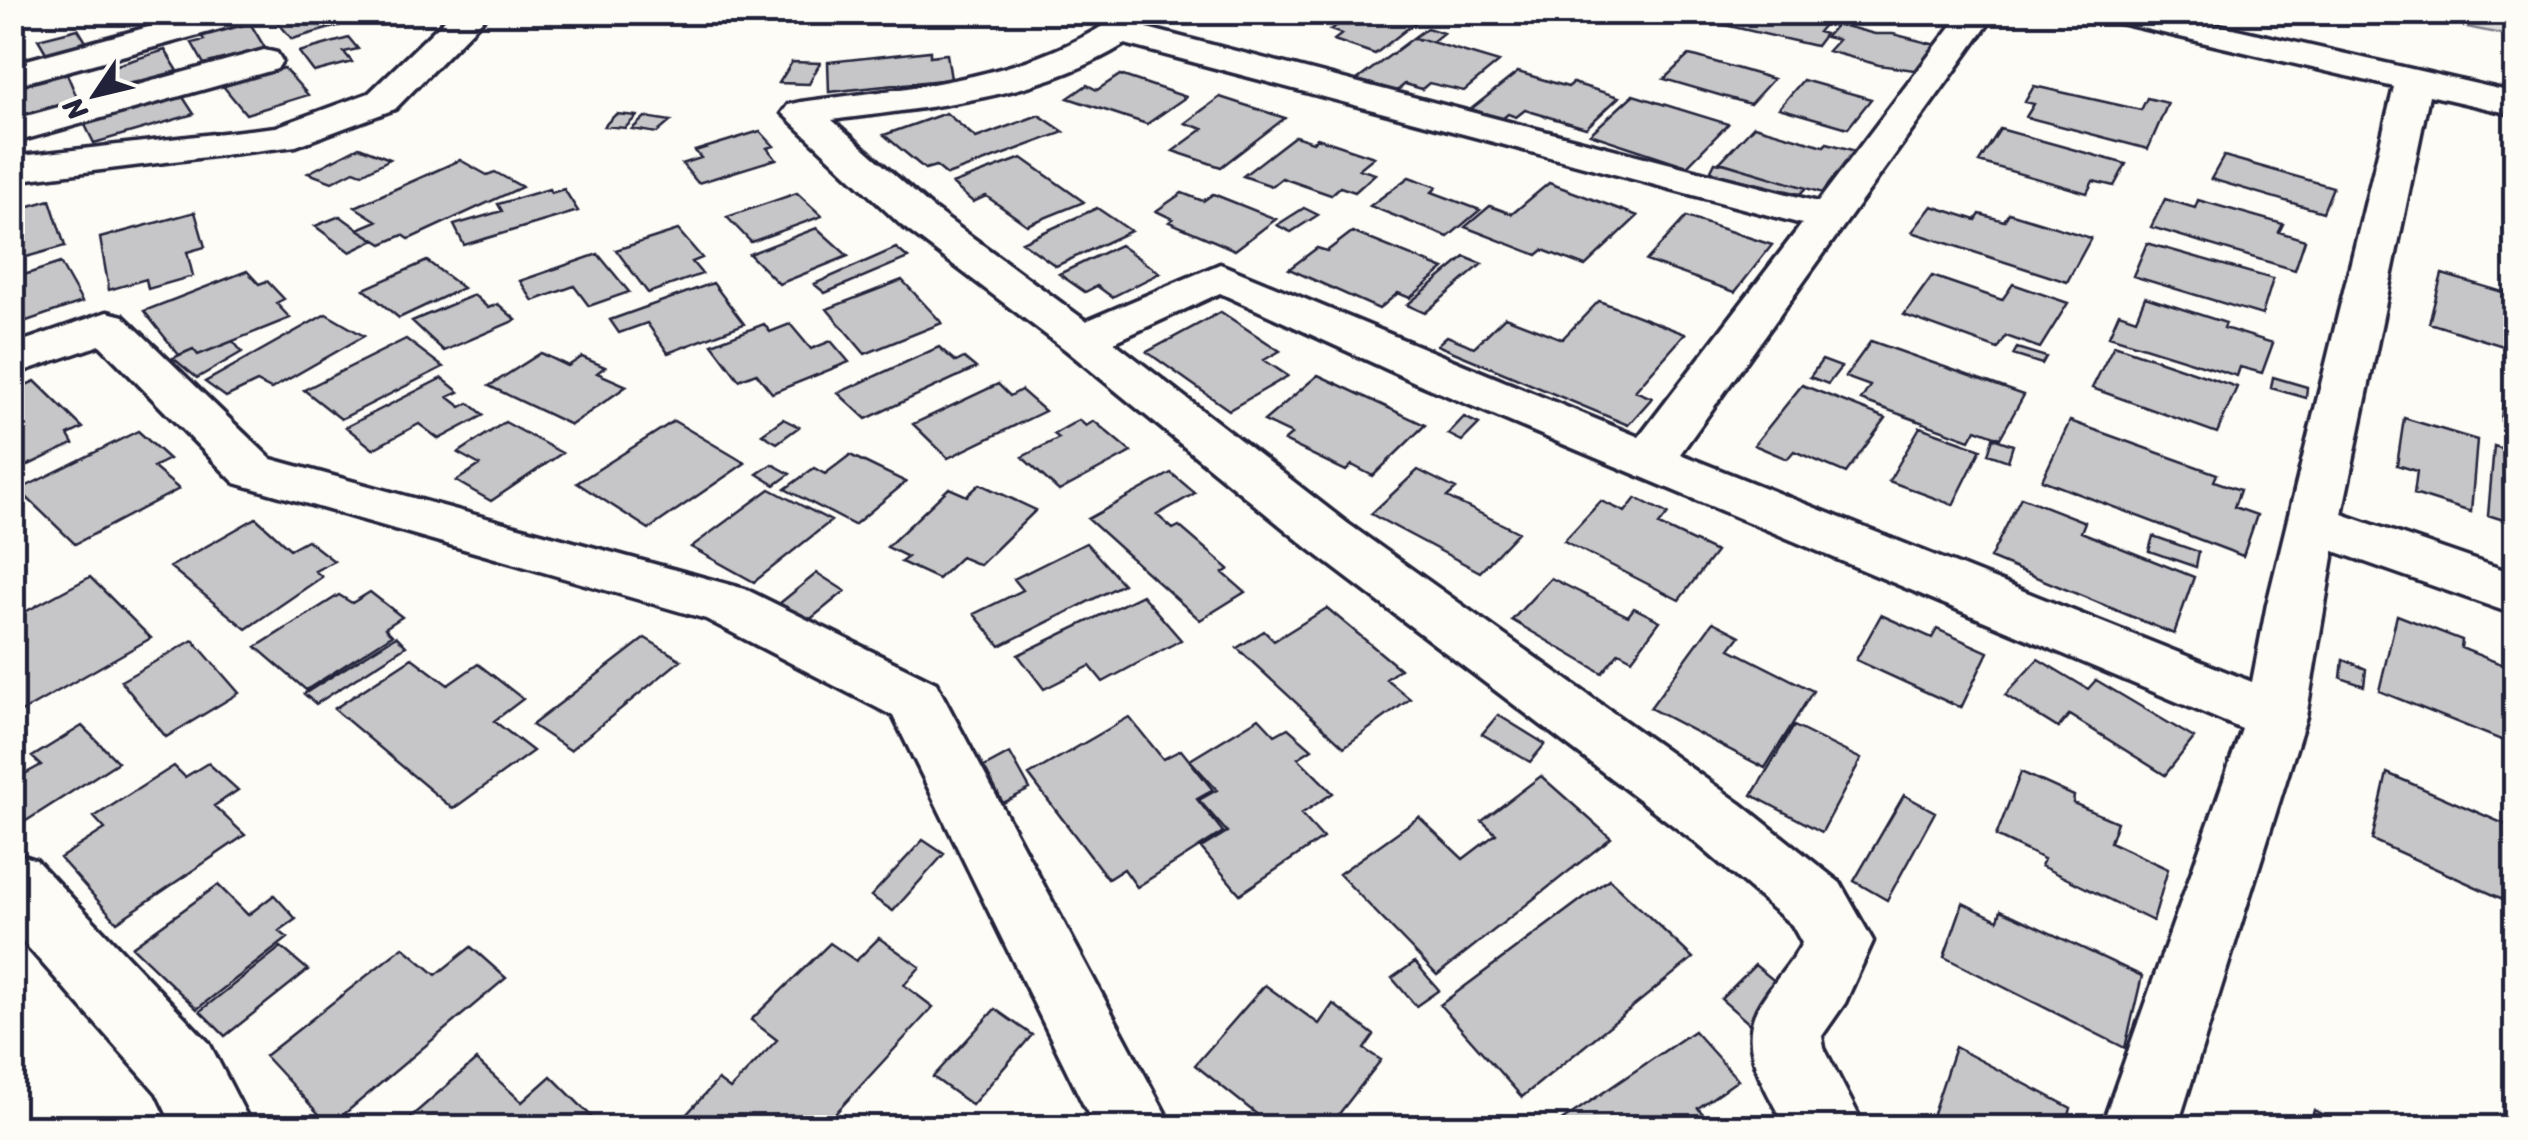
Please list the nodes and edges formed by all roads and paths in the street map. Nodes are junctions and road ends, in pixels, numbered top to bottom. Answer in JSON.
{"nodes":[{"id":1,"x":244,"y":12,"type":"edge"},
{"id":2,"x":473,"y":12,"type":"edge"},
{"id":3,"x":1980,"y":12,"type":"edge"},
{"id":4,"x":2115,"y":12,"type":"edge"},
{"id":5,"x":1136,"y":22,"type":"edge"},
{"id":6,"x":264,"y":61,"type":"dead end"},
{"id":7,"x":12,"y":74,"type":"edge"},
{"id":8,"x":2414,"y":81,"type":"junction"},
{"id":9,"x":2516,"y":104,"type":"edge"},
{"id":10,"x":12,"y":132,"type":"edge"},
{"id":11,"x":12,"y":169,"type":"edge"},
{"id":12,"x":1829,"y":218,"type":"junction"},
{"id":13,"x":1082,"y":340,"type":"junction"},
{"id":14,"x":12,"y":361,"type":"edge"},
{"id":15,"x":1649,"y":460,"type":"junction"},
{"id":16,"x":2315,"y":524,"type":"junction"},
{"id":17,"x":2516,"y":596,"type":"edge"},
{"id":18,"x":2276,"y":716,"type":"junction"},
{"id":19,"x":12,"y":881,"type":"edge"},
{"id":20,"x":215,"y":1128,"type":"edge"},
{"id":21,"x":1135,"y":1128,"type":"edge"},
{"id":22,"x":1827,"y":1128,"type":"edge"},
{"id":23,"x":2139,"y":1128,"type":"edge"}],
"edges":[{"from":1,"to":7,"type":"street"},
{"from":2,"to":11,"type":"street"},
{"from":3,"to":12,"type":"street"},
{"from":4,"to":8,"type":"street"},
{"from":5,"to":12,"type":"street"},
{"from":5,"to":13,"type":"street"},
{"from":6,"to":10,"type":"street"},
{"from":8,"to":9,"type":"street"},
{"from":8,"to":16,"type":"street"},
{"from":12,"to":15,"type":"street"},
{"from":13,"to":15,"type":"street"},
{"from":13,"to":22,"type":"street"},
{"from":14,"to":21,"type":"street"},
{"from":15,"to":18,"type":"street"},
{"from":16,"to":17,"type":"street"},
{"from":16,"to":18,"type":"street"},
{"from":18,"to":23,"type":"street"},
{"from":19,"to":20,"type":"street"}]}
